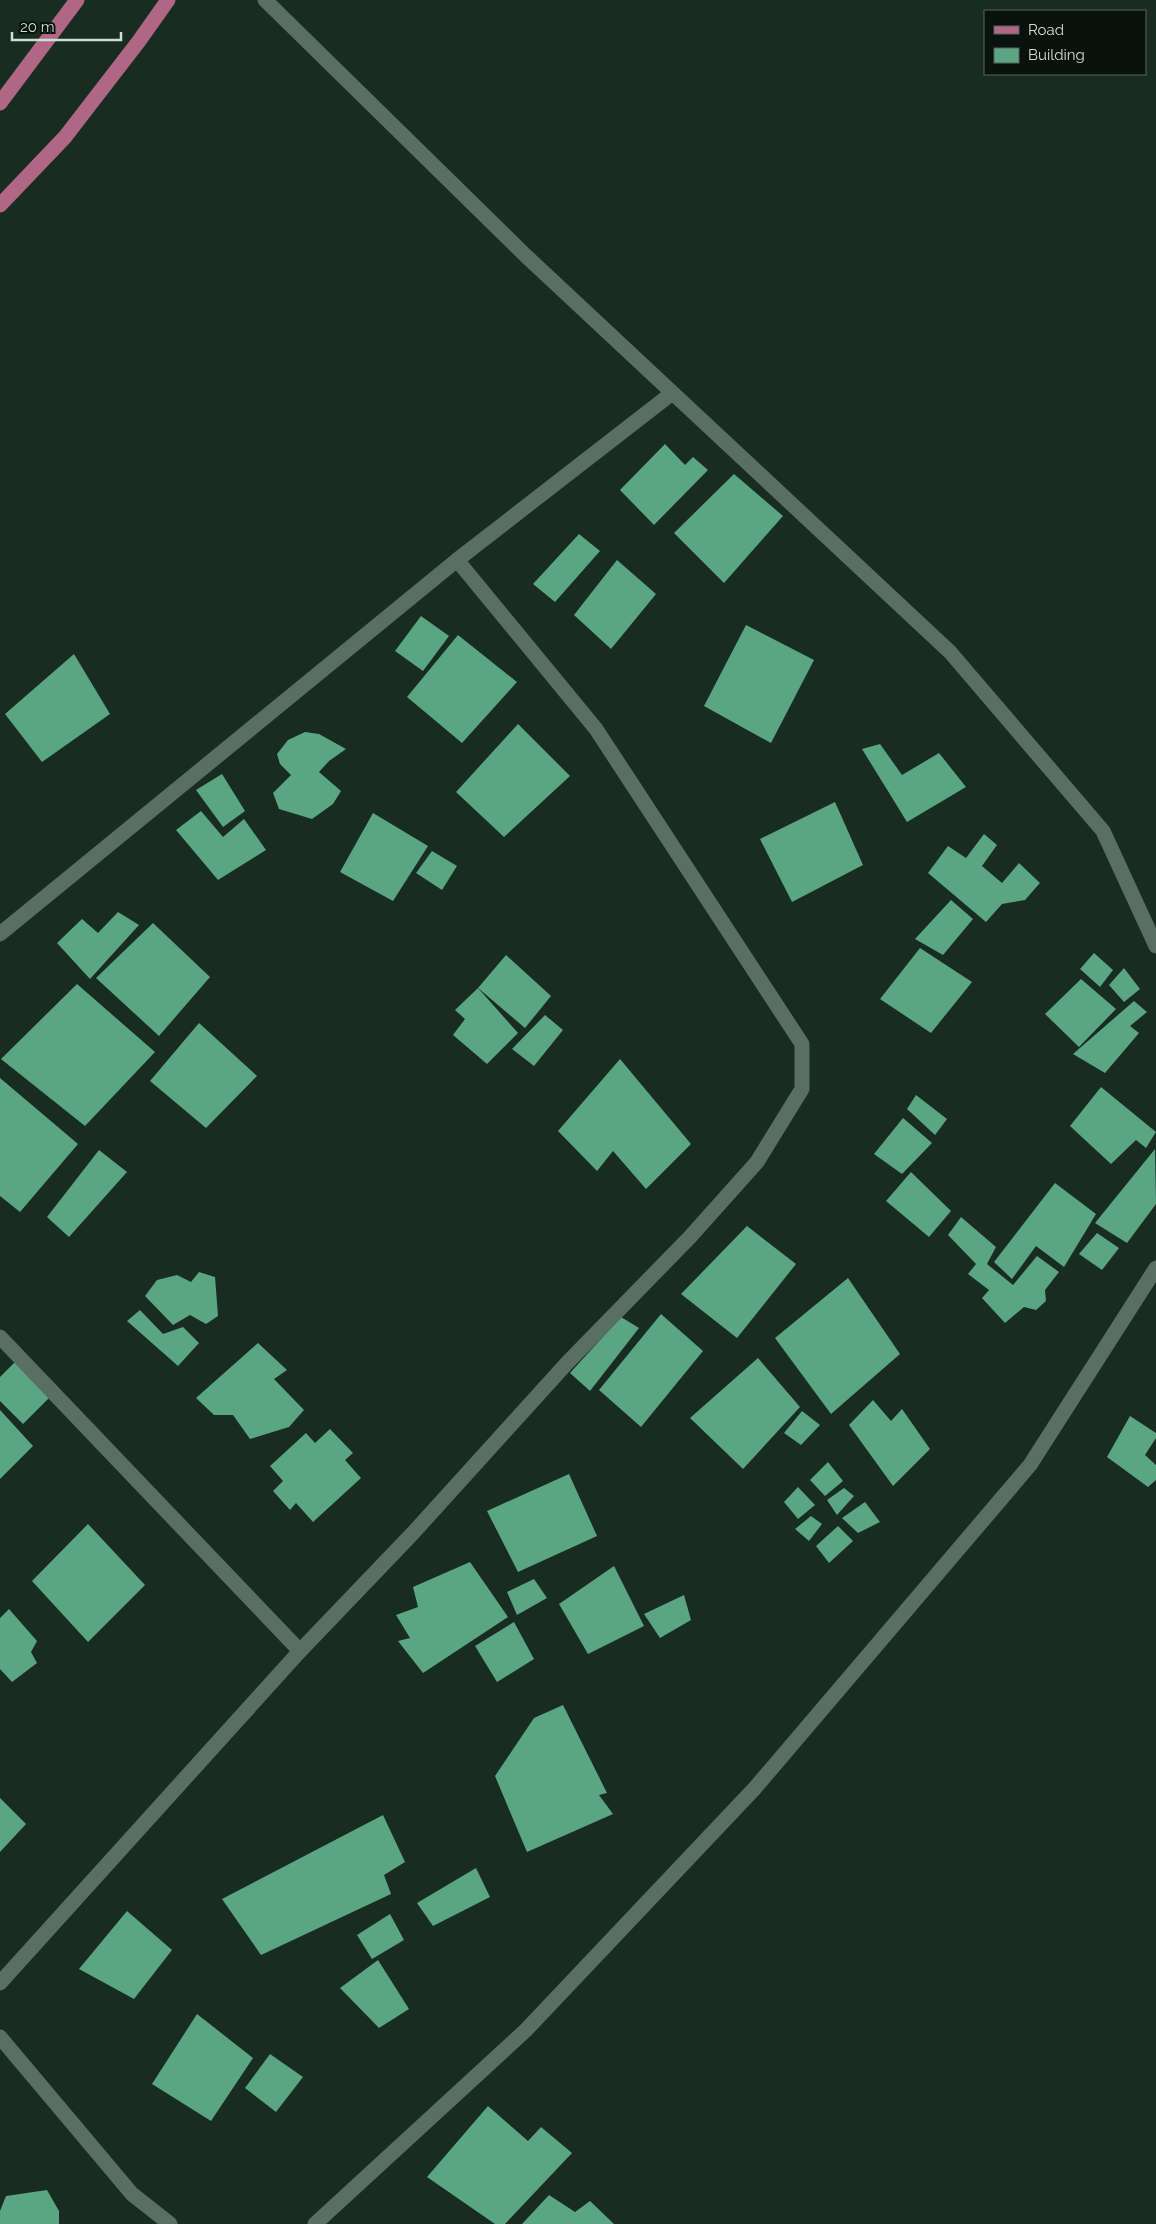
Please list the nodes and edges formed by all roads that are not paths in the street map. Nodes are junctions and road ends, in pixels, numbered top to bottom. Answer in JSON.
{"nodes":[{"id":1,"x":77,"y":0,"type":"edge"},
{"id":2,"x":168,"y":0,"type":"edge"},
{"id":3,"x":265,"y":0,"type":"edge"},
{"id":4,"x":0,"y":103,"type":"edge"},
{"id":5,"x":0,"y":205,"type":"edge"},
{"id":6,"x":671,"y":394,"type":"junction"},
{"id":7,"x":457,"y":560,"type":"junction"},
{"id":8,"x":0,"y":934,"type":"edge"},
{"id":9,"x":1156,"y":946,"type":"edge"},
{"id":10,"x":1156,"y":1268,"type":"edge"},
{"id":11,"x":0,"y":1337,"type":"edge"},
{"id":12,"x":300,"y":1651,"type":"junction"},
{"id":13,"x":0,"y":1983,"type":"edge"},
{"id":14,"x":0,"y":2037,"type":"edge"},
{"id":15,"x":170,"y":2224,"type":"edge"},
{"id":16,"x":315,"y":2224,"type":"edge"}],
"edges":[{"from":1,"to":4,"type":"main road"},
{"from":2,"to":5,"type":"main road"},
{"from":3,"to":6,"type":"street"},
{"from":6,"to":7,"type":"street"},
{"from":6,"to":9,"type":"street"},
{"from":7,"to":8,"type":"street"},
{"from":7,"to":12,"type":"street"},
{"from":10,"to":16,"type":"street"},
{"from":11,"to":12,"type":"street"},
{"from":12,"to":13,"type":"street"},
{"from":14,"to":15,"type":"street"}]}
